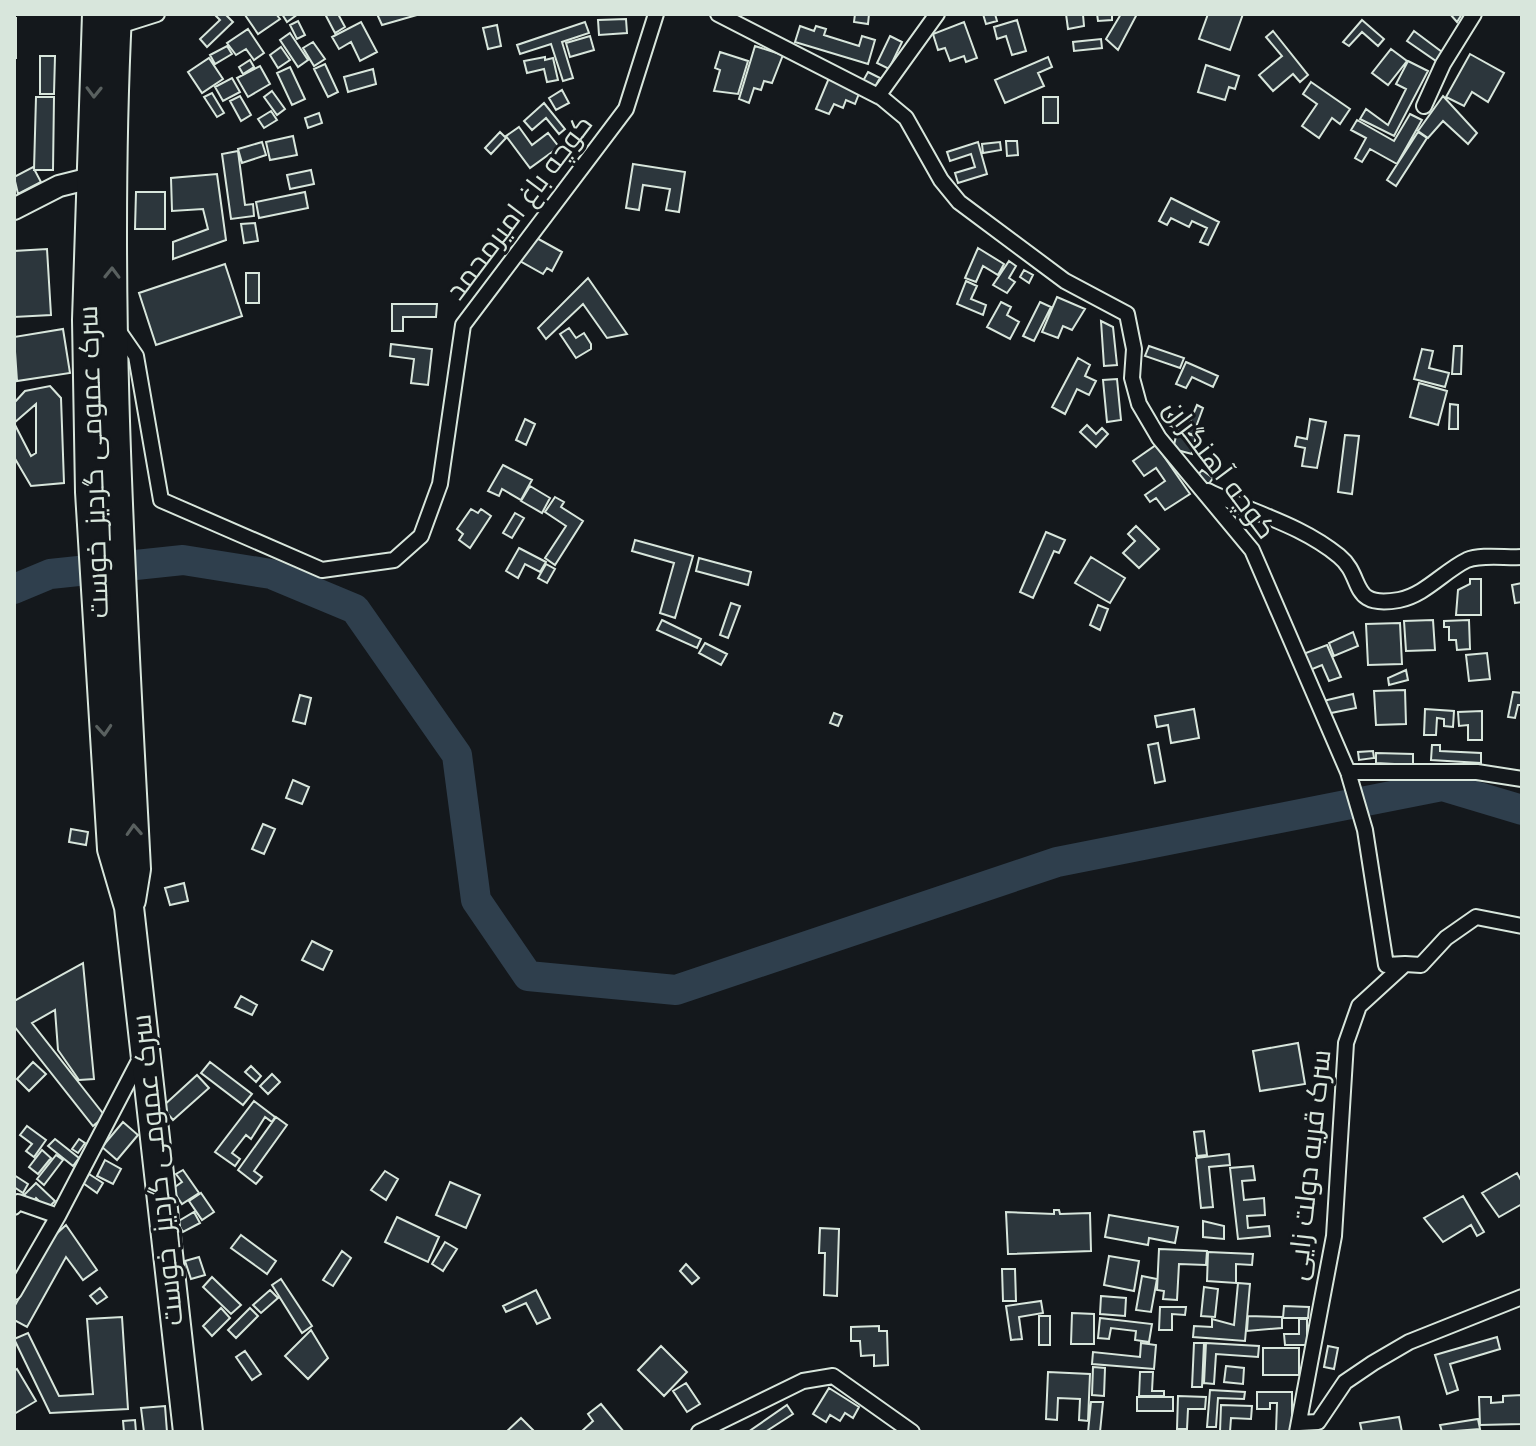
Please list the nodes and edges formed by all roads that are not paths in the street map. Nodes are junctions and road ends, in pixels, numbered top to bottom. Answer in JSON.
{"nodes":[{"id":1,"x":157,"y":14,"type":"edge"},
{"id":2,"x":656,"y":14,"type":"edge"},
{"id":3,"x":718,"y":14,"type":"edge"},
{"id":4,"x":937,"y":14,"type":"edge"},
{"id":5,"x":1474,"y":14,"type":"edge"},
{"id":6,"x":106,"y":22,"type":"edge"},
{"id":7,"x":878,"y":96,"type":"junction"},
{"id":8,"x":1424,"y":106,"type":"dead end"},
{"id":9,"x":103,"y":175,"type":"junction"},
{"id":10,"x":14,"y":209,"type":"edge"},
{"id":11,"x":111,"y":320,"type":"junction"},
{"id":12,"x":1204,"y":489,"type":"junction"},
{"id":13,"x":103,"y":491,"type":"junction"},
{"id":14,"x":1522,"y":557,"type":"edge"},
{"id":15,"x":1348,"y":772,"type":"junction"},
{"id":16,"x":1522,"y":779,"type":"edge"},
{"id":17,"x":1522,"y":926,"type":"edge"},
{"id":18,"x":1405,"y":964,"type":"junction"},
{"id":19,"x":144,"y":1051,"type":"junction"},
{"id":20,"x":14,"y":1207,"type":"edge"},
{"id":21,"x":58,"y":1216,"type":"junction"},
{"id":22,"x":14,"y":1292,"type":"edge"},
{"id":23,"x":1522,"y":1297,"type":"edge"},
{"id":24,"x":1298,"y":1428,"type":"edge"},
{"id":25,"x":188,"y":1432,"type":"edge"},
{"id":26,"x":699,"y":1432,"type":"edge"},
{"id":27,"x":912,"y":1432,"type":"edge"}],
"edges":[{"from":1,"to":6,"type":"street"},
{"from":2,"to":11,"type":"street","name":"کوچه باغ امیرمحمد"},
{"from":3,"to":7,"type":"street","name":"کوچه آهنگران"},
{"from":4,"to":7,"type":"street"},
{"from":5,"to":8,"type":"street"},
{"from":6,"to":9,"type":"highway","name":"سرک عمومی گردیز_خوست"},
{"from":7,"to":12,"type":"street","name":"کوچه آهنگران"},
{"from":9,"to":10,"type":"street"},
{"from":11,"to":9,"type":"highway","name":"سرک عمومی گردیز_خوست","one_way":true},
{"from":9,"to":13,"type":"highway","name":"سرک عمومی گردیز_خوست"},
{"from":11,"to":13,"type":"highway","name":"سرک عمومی گردیز_خوست"},
{"from":12,"to":14,"type":"street"},
{"from":12,"to":15,"type":"street","name":"کوچه آهنگران"},
{"from":13,"to":19,"type":"highway","name":"سرک عمومی گردیز_خوست"},
{"from":15,"to":16,"type":"street"},
{"from":15,"to":18,"type":"street","name":"کوچه آهنگران"},
{"from":17,"to":18,"type":"street","name":"سرک قریه دولت زایی"},
{"from":18,"to":24,"type":"street","name":"سرک قریه دولت زایی"},
{"from":19,"to":21,"type":"street"},
{"from":19,"to":25,"type":"highway","name":"سرک عمومی گردیز_خوست"},
{"from":20,"to":21,"type":"street"},
{"from":21,"to":22,"type":"street"},
{"from":23,"to":24,"type":"street"},
{"from":26,"to":27,"type":"street"}]}
